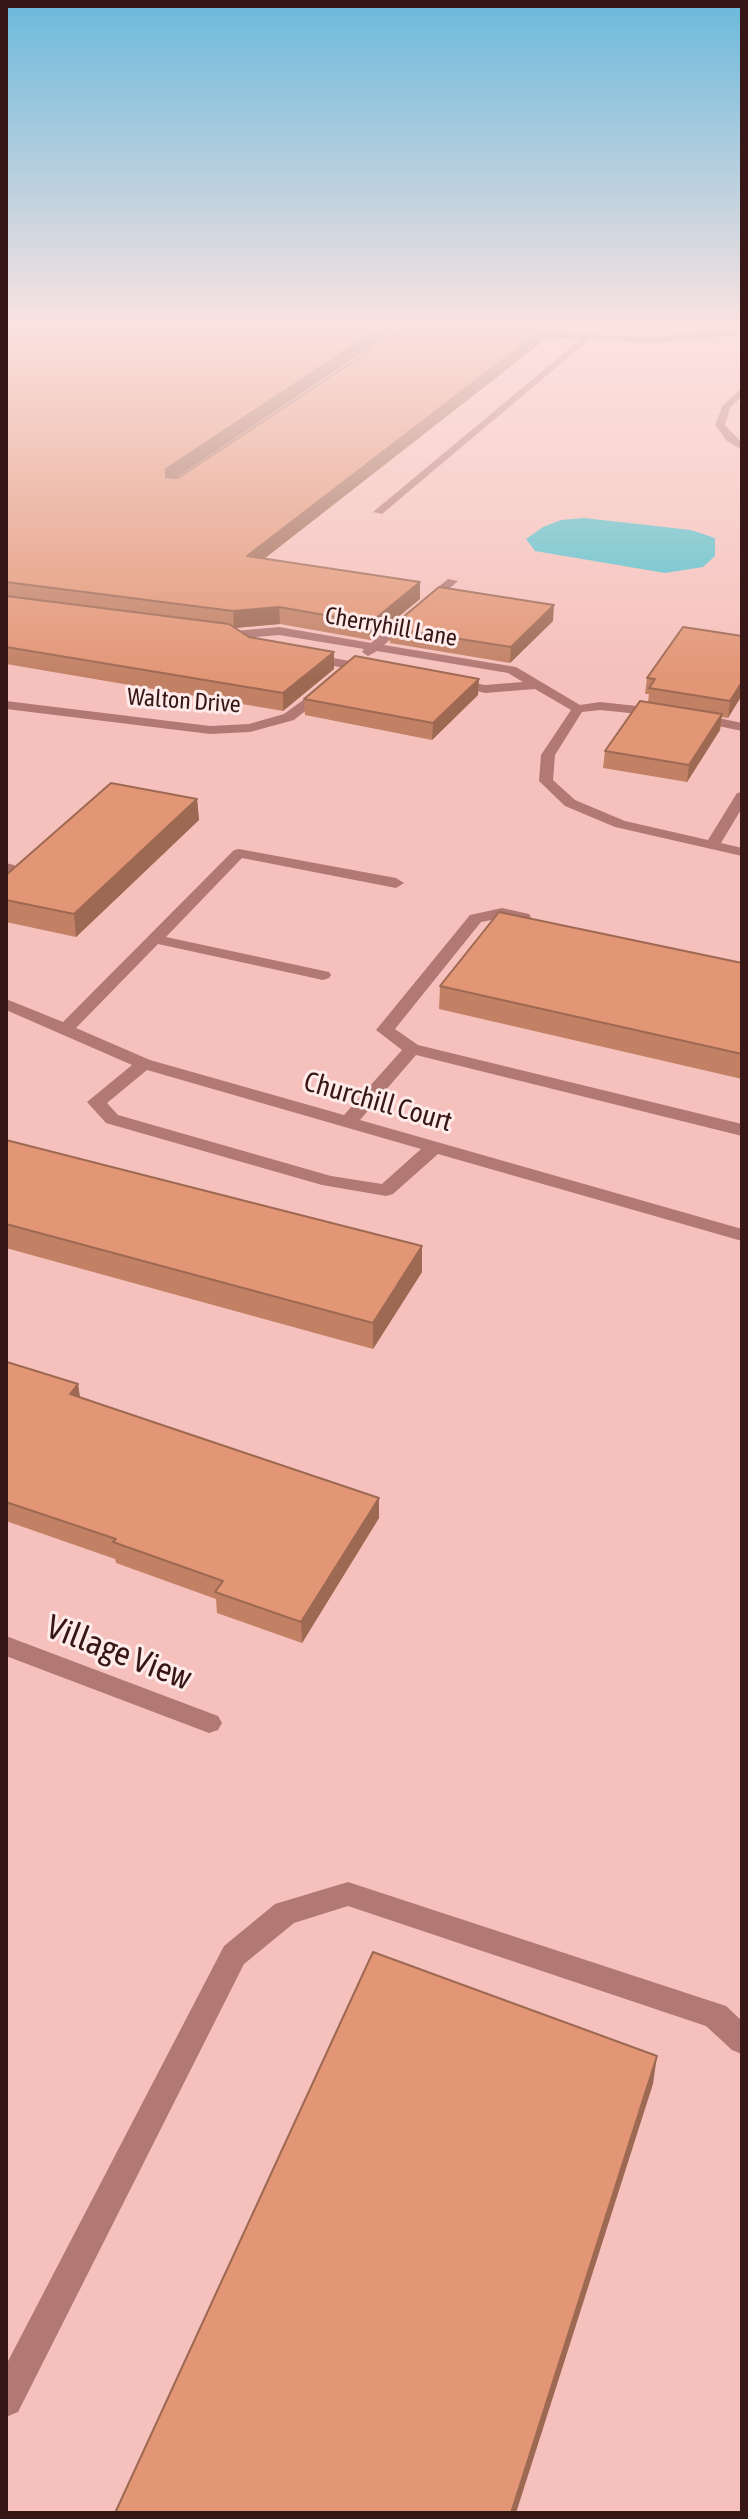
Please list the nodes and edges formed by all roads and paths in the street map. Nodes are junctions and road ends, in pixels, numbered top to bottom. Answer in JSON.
{"nodes":[{"id":1,"x":461,"y":443,"type":"edge"},
{"id":2,"x":378,"y":512,"type":"dead end"},
{"id":3,"x":452,"y":581,"type":"dead end"},
{"id":4,"x":203,"y":631,"type":"edge"},
{"id":5,"x":234,"y":635,"type":"junction"},
{"id":6,"x":375,"y":646,"type":"junction"},
{"id":7,"x":254,"y":648,"type":"edge"},
{"id":8,"x":297,"y":656,"type":"edge"},
{"id":9,"x":383,"y":671,"type":"edge"},
{"id":10,"x":343,"y":674,"type":"junction"},
{"id":11,"x":441,"y":681,"type":"edge"},
{"id":12,"x":535,"y":685,"type":"junction"},
{"id":13,"x":6,"y":705,"type":"edge"},
{"id":14,"x":578,"y":709,"type":"junction"},
{"id":15,"x":742,"y":727,"type":"edge"},
{"id":16,"x":742,"y":796,"type":"edge"},
{"id":17,"x":713,"y":844,"type":"junction"},
{"id":18,"x":742,"y":852,"type":"edge"},
{"id":19,"x":396,"y":883,"type":"dead end"},
{"id":20,"x":547,"y":922,"type":"edge"},
{"id":21,"x":155,"y":939,"type":"junction"},
{"id":22,"x":323,"y":975,"type":"dead end"},
{"id":23,"x":6,"y":1004,"type":"edge"},
{"id":24,"x":65,"y":1030,"type":"junction"},
{"id":25,"x":412,"y":1049,"type":"junction"},
{"id":26,"x":144,"y":1064,"type":"junction"},
{"id":27,"x":348,"y":1122,"type":"junction"},
{"id":28,"x":742,"y":1130,"type":"edge"},
{"id":29,"x":435,"y":1147,"type":"junction"},
{"id":30,"x":742,"y":1235,"type":"edge"},
{"id":31,"x":6,"y":1646,"type":"edge"},
{"id":32,"x":209,"y":1723,"type":"dead end"},
{"id":33,"x":742,"y":2040,"type":"edge"},
{"id":34,"x":6,"y":2400,"type":"edge"}],
"edges":[{"from":1,"to":2,"type":"street"},
{"from":3,"to":6,"type":"street","name":"Walton Drive"},
{"from":4,"to":5,"type":"street","name":"Cherryhill Lane"},
{"from":5,"to":6,"type":"street","name":"Cherryhill Lane"},
{"from":5,"to":7,"type":"street","name":"Cherryhill Lane"},
{"from":6,"to":10,"type":"street","name":"Walton Drive"},
{"from":6,"to":12,"type":"street","name":"Cherryhill Lane"},
{"from":8,"to":10,"type":"street","name":"Cherryhill Lane"},
{"from":9,"to":10,"type":"street","name":"Cherryhill Lane"},
{"from":10,"to":13,"type":"street","name":"Walton Drive"},
{"from":11,"to":12,"type":"street","name":"Cherryhill Lane"},
{"from":12,"to":14,"type":"street","name":"Cherryhill Lane"},
{"from":14,"to":15,"type":"street"},
{"from":14,"to":17,"type":"street"},
{"from":16,"to":17,"type":"street"},
{"from":17,"to":18,"type":"street"},
{"from":19,"to":21,"type":"street"},
{"from":20,"to":25,"type":"street"},
{"from":21,"to":22,"type":"street"},
{"from":21,"to":24,"type":"street"},
{"from":23,"to":24,"type":"street","name":"Churchill Court"},
{"from":24,"to":26,"type":"street","name":"Churchill Court"},
{"from":25,"to":27,"type":"street"},
{"from":25,"to":28,"type":"street"},
{"from":26,"to":27,"type":"street","name":"Churchill Court"},
{"from":26,"to":29,"type":"street"},
{"from":27,"to":29,"type":"street","name":"Churchill Court"},
{"from":29,"to":30,"type":"street","name":"Churchill Court"},
{"from":31,"to":32,"type":"street","name":"Village View"},
{"from":33,"to":34,"type":"street"}]}
